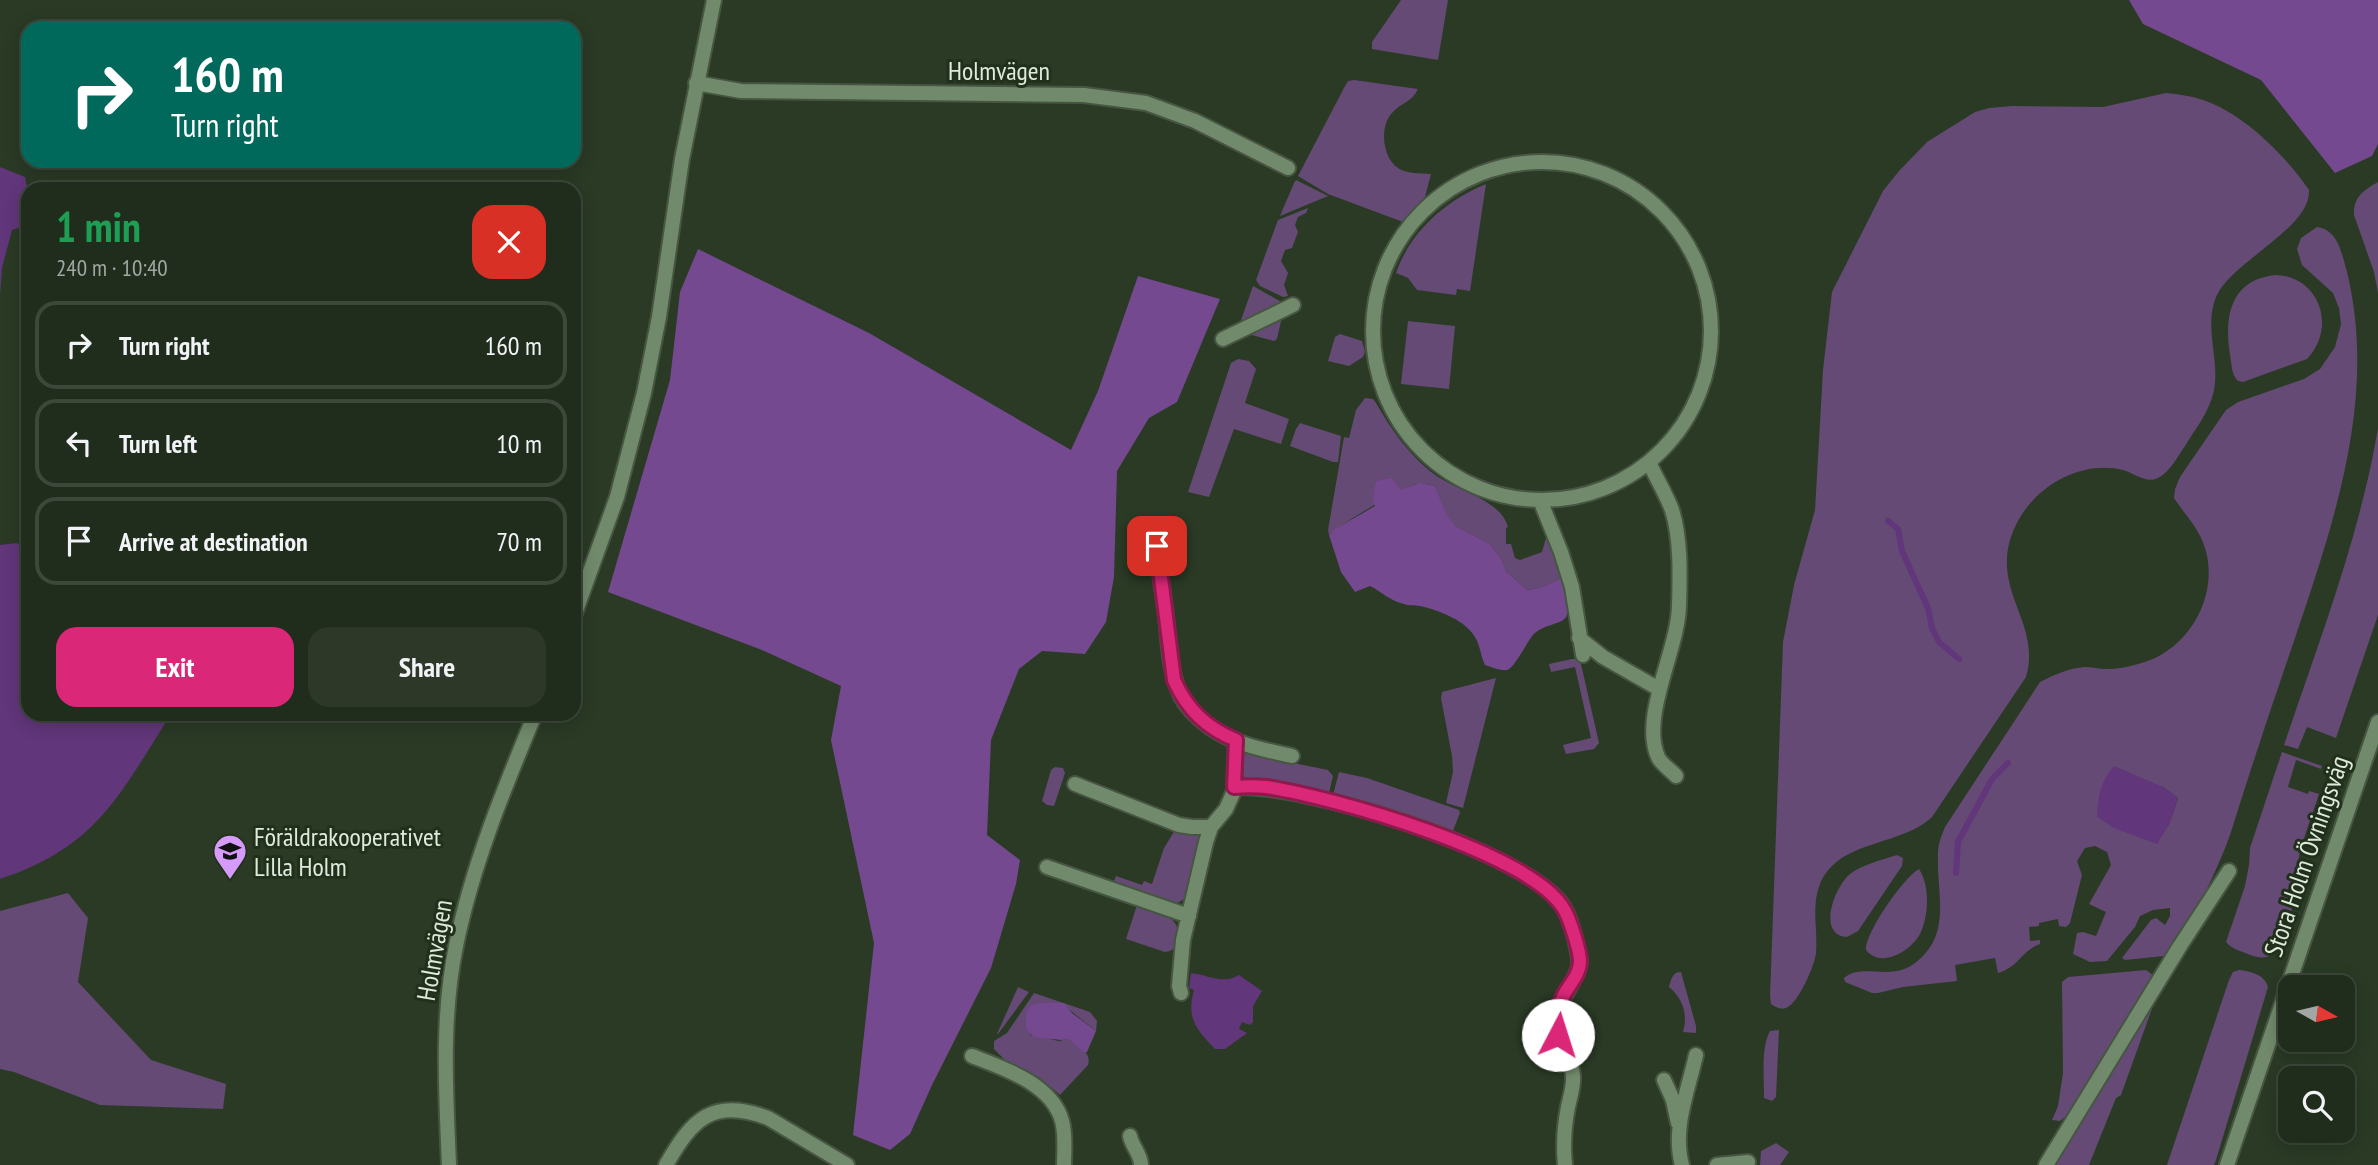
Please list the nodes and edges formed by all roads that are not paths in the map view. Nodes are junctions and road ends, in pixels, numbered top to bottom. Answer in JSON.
{"nodes":[{"id":1,"x":713,"y":0,"type":"edge"},
{"id":2,"x":696,"y":83,"type":"junction"},
{"id":3,"x":1288,"y":168,"type":"dead end"},
{"id":4,"x":1293,"y":305,"type":"dead end"},
{"id":5,"x":1223,"y":339,"type":"dead end"},
{"id":6,"x":1649,"y":462,"type":"junction"},
{"id":7,"x":1540,"y":500,"type":"junction"},
{"id":8,"x":1157,"y":546,"type":"dead end"},
{"id":9,"x":581,"y":597,"type":"edge"},
{"id":10,"x":1579,"y":638,"type":"junction"},
{"id":11,"x":1583,"y":655,"type":"dead end"},
{"id":12,"x":1659,"y":689,"type":"junction"},
{"id":13,"x":532,"y":721,"type":"edge"},
{"id":14,"x":2378,"y":722,"type":"edge"},
{"id":15,"x":1236,"y":740,"type":"junction"},
{"id":16,"x":1292,"y":756,"type":"dead end"},
{"id":17,"x":1676,"y":776,"type":"dead end"},
{"id":18,"x":1075,"y":785,"type":"dead end"},
{"id":19,"x":1234,"y":787,"type":"junction"},
{"id":20,"x":1211,"y":827,"type":"junction"},
{"id":21,"x":1047,"y":867,"type":"dead end"},
{"id":22,"x":2230,"y":871,"type":"dead end"},
{"id":23,"x":1189,"y":916,"type":"junction"},
{"id":24,"x":1181,"y":993,"type":"dead end"},
{"id":25,"x":1696,"y":1055,"type":"dead end"},
{"id":26,"x":972,"y":1056,"type":"dead end"},
{"id":27,"x":1664,"y":1080,"type":"dead end"},
{"id":28,"x":1679,"y":1128,"type":"junction"},
{"id":29,"x":1130,"y":1136,"type":"dead end"},
{"id":30,"x":1748,"y":1162,"type":"dead end"},
{"id":31,"x":449,"y":1165,"type":"edge"},
{"id":32,"x":666,"y":1165,"type":"edge"},
{"id":33,"x":847,"y":1165,"type":"edge"},
{"id":34,"x":1065,"y":1165,"type":"edge"},
{"id":35,"x":1141,"y":1165,"type":"edge"},
{"id":36,"x":1565,"y":1165,"type":"edge"},
{"id":37,"x":1682,"y":1165,"type":"edge"},
{"id":38,"x":1717,"y":1165,"type":"edge"},
{"id":39,"x":2046,"y":1165,"type":"edge"},
{"id":40,"x":2227,"y":1165,"type":"edge"}],
"edges":[{"from":1,"to":2,"type":"street"},
{"from":2,"to":3,"type":"street","name":"Holmvägen"},
{"from":2,"to":9,"type":"street"},
{"from":4,"to":5,"type":"street"},
{"from":6,"to":7,"type":"street"},
{"from":6,"to":7,"type":"street"},
{"from":6,"to":12,"type":"street"},
{"from":7,"to":10,"type":"street"},
{"from":8,"to":15,"type":"street"},
{"from":10,"to":11,"type":"street"},
{"from":10,"to":12,"type":"street"},
{"from":12,"to":17,"type":"street"},
{"from":13,"to":31,"type":"street","name":"Holmvägen"},
{"from":14,"to":40,"type":"street","name":"Stora Holm Övningsväg"},
{"from":15,"to":16,"type":"street"},
{"from":15,"to":19,"type":"street"},
{"from":18,"to":20,"type":"street"},
{"from":19,"to":20,"type":"street"},
{"from":19,"to":36,"type":"street"},
{"from":20,"to":23,"type":"street"},
{"from":21,"to":23,"type":"street"},
{"from":22,"to":39,"type":"street"},
{"from":23,"to":24,"type":"street"},
{"from":25,"to":28,"type":"street"},
{"from":26,"to":34,"type":"street"},
{"from":27,"to":28,"type":"street"},
{"from":28,"to":37,"type":"street"},
{"from":29,"to":35,"type":"street"},
{"from":30,"to":38,"type":"street"},
{"from":32,"to":33,"type":"street"}]}
